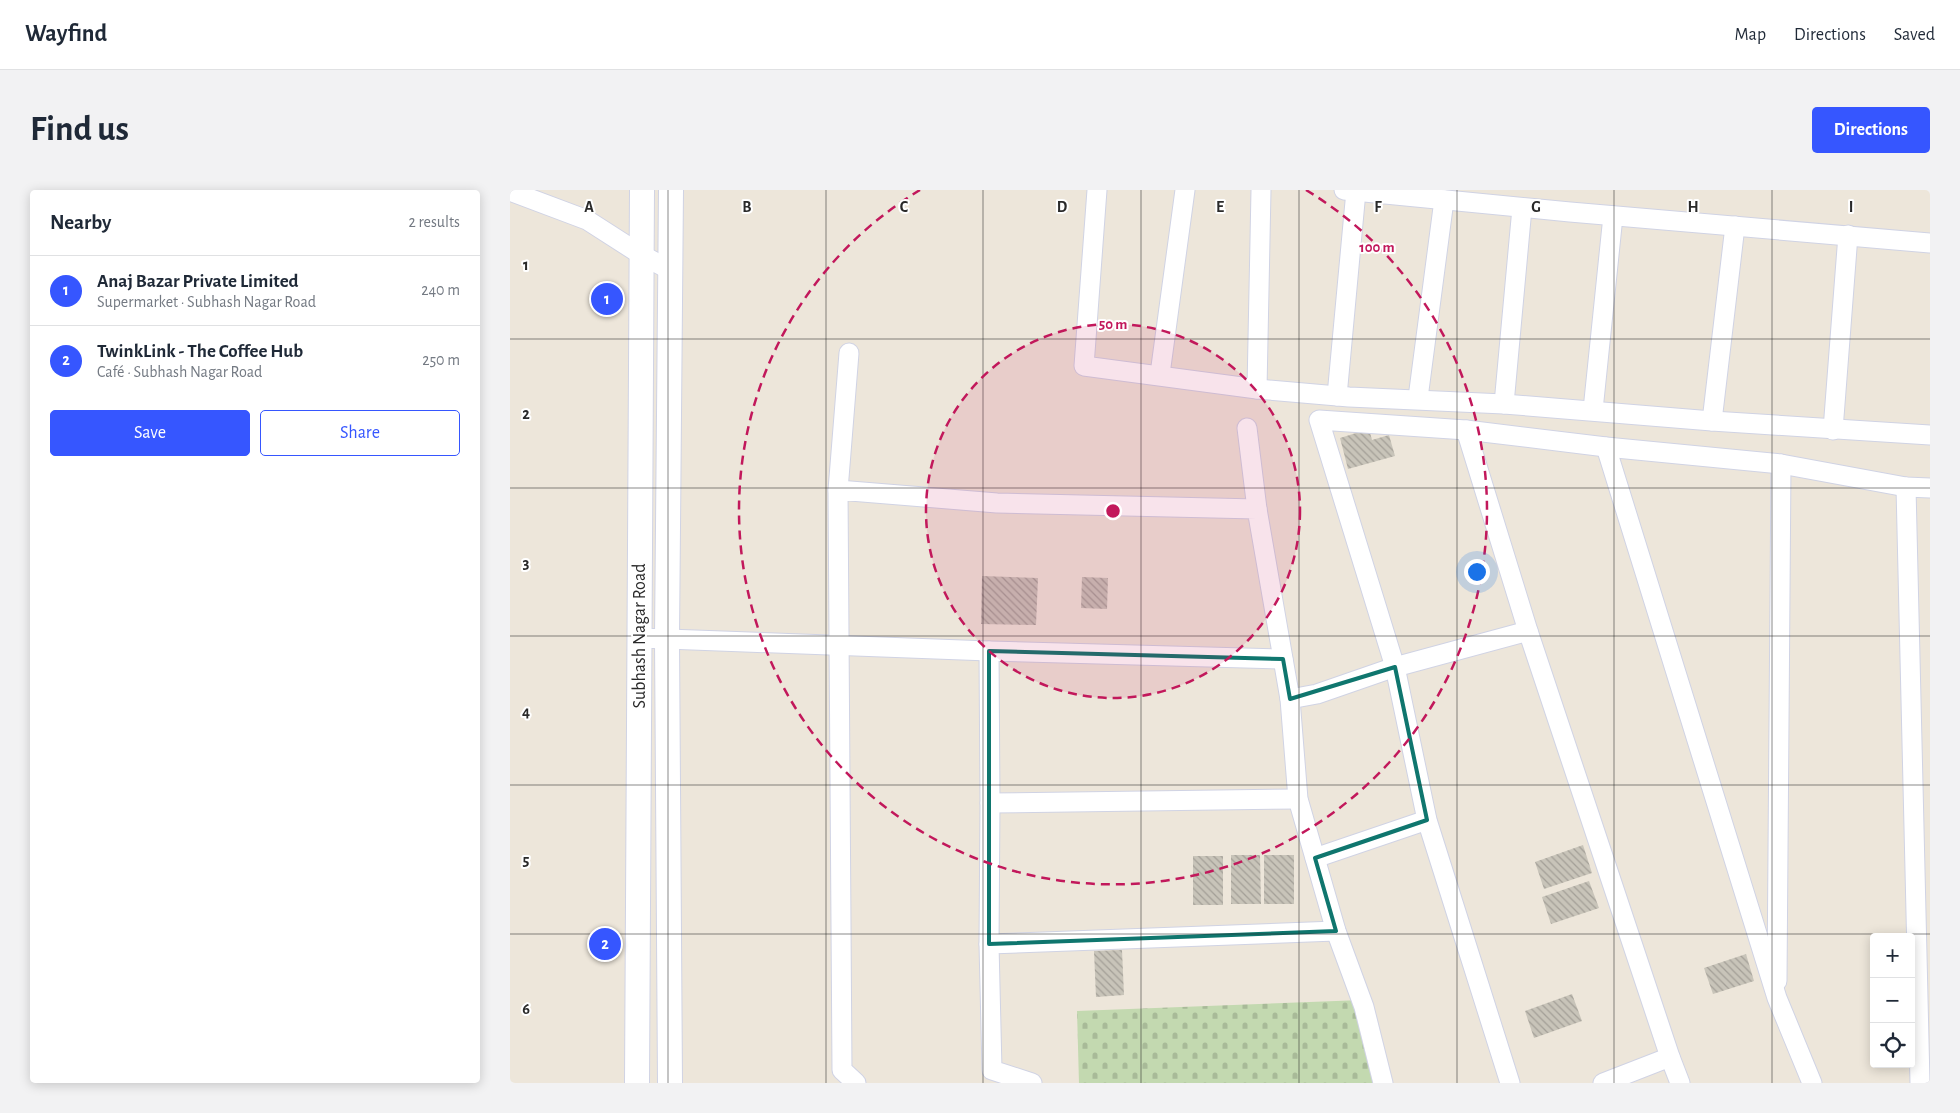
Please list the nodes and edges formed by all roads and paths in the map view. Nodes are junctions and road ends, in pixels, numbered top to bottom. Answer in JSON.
{"nodes":[{"id":1,"x":642,"y":190,"type":"edge"},
{"id":2,"x":671,"y":190,"type":"edge"},
{"id":3,"x":1097,"y":190,"type":"edge"},
{"id":4,"x":1185,"y":190,"type":"edge"},
{"id":5,"x":1261,"y":190,"type":"edge"},
{"id":6,"x":510,"y":191,"type":"edge"},
{"id":7,"x":1350,"y":191,"type":"edge"},
{"id":8,"x":1444,"y":200,"type":"junction"},
{"id":9,"x":1522,"y":208,"type":"junction"},
{"id":10,"x":1613,"y":216,"type":"junction"},
{"id":11,"x":1735,"y":226,"type":"junction"},
{"id":12,"x":1848,"y":236,"type":"junction"},
{"id":13,"x":1930,"y":243,"type":"edge"},
{"id":14,"x":640,"y":254,"type":"junction"},
{"id":15,"x":670,"y":270,"type":"junction"},
{"id":16,"x":849,"y":353,"type":"dead end"},
{"id":17,"x":1160,"y":374,"type":"junction"},
{"id":18,"x":1257,"y":389,"type":"junction"},
{"id":19,"x":1337,"y":396,"type":"junction"},
{"id":20,"x":1418,"y":398,"type":"junction"},
{"id":21,"x":1504,"y":404,"type":"junction"},
{"id":22,"x":1593,"y":410,"type":"junction"},
{"id":23,"x":1712,"y":421,"type":"junction"},
{"id":24,"x":1247,"y":428,"type":"dead end"},
{"id":25,"x":1466,"y":430,"type":"junction"},
{"id":26,"x":1833,"y":430,"type":"junction"},
{"id":27,"x":1930,"y":435,"type":"edge"},
{"id":28,"x":1606,"y":447,"type":"junction"},
{"id":29,"x":1781,"y":464,"type":"junction"},
{"id":30,"x":1906,"y":487,"type":"junction"},
{"id":31,"x":1930,"y":488,"type":"edge"},
{"id":32,"x":838,"y":490,"type":"junction"},
{"id":33,"x":1257,"y":509,"type":"junction"},
{"id":34,"x":1528,"y":631,"type":"junction"},
{"id":35,"x":640,"y":638,"type":"junction"},
{"id":36,"x":667,"y":639,"type":"junction"},
{"id":37,"x":841,"y":646,"type":"junction"},
{"id":38,"x":989,"y":651,"type":"junction"},
{"id":39,"x":1284,"y":659,"type":"junction"},
{"id":40,"x":1395,"y":667,"type":"junction"},
{"id":41,"x":1290,"y":699,"type":"junction"},
{"id":42,"x":1298,"y":799,"type":"junction"},
{"id":43,"x":990,"y":802,"type":"junction"},
{"id":44,"x":1427,"y":820,"type":"junction"},
{"id":45,"x":1314,"y":858,"type":"junction"},
{"id":46,"x":1336,"y":932,"type":"junction"},
{"id":47,"x":989,"y":944,"type":"junction"},
{"id":48,"x":1777,"y":998,"type":"junction"},
{"id":49,"x":1670,"y":1056,"type":"junction"},
{"id":50,"x":637,"y":1083,"type":"edge"},
{"id":51,"x":670,"y":1083,"type":"edge"},
{"id":52,"x":856,"y":1083,"type":"edge"},
{"id":53,"x":1032,"y":1083,"type":"edge"},
{"id":54,"x":1383,"y":1083,"type":"edge"},
{"id":55,"x":1510,"y":1083,"type":"edge"},
{"id":56,"x":1603,"y":1083,"type":"edge"},
{"id":57,"x":1680,"y":1083,"type":"edge"},
{"id":58,"x":1812,"y":1083,"type":"edge"},
{"id":59,"x":1920,"y":1083,"type":"edge"}],
"edges":[{"from":1,"to":14,"type":"street","name":"Subhash Nagar Road"},
{"from":2,"to":15,"type":"street"},
{"from":3,"to":17,"type":"street"},
{"from":4,"to":17,"type":"street"},
{"from":5,"to":18,"type":"street"},
{"from":6,"to":14,"type":"street"},
{"from":7,"to":8,"type":"street"},
{"from":7,"to":19,"type":"street"},
{"from":8,"to":9,"type":"street"},
{"from":8,"to":20,"type":"street"},
{"from":9,"to":10,"type":"street"},
{"from":9,"to":21,"type":"street"},
{"from":10,"to":11,"type":"street"},
{"from":10,"to":22,"type":"street"},
{"from":11,"to":12,"type":"street"},
{"from":11,"to":23,"type":"street"},
{"from":12,"to":13,"type":"street"},
{"from":12,"to":26,"type":"street"},
{"from":14,"to":15,"type":"street"},
{"from":14,"to":35,"type":"street","name":"Subhash Nagar Road"},
{"from":15,"to":36,"type":"street"},
{"from":16,"to":32,"type":"street"},
{"from":17,"to":18,"type":"street"},
{"from":18,"to":19,"type":"street"},
{"from":19,"to":20,"type":"street"},
{"from":20,"to":21,"type":"street"},
{"from":21,"to":22,"type":"street"},
{"from":22,"to":23,"type":"street"},
{"from":23,"to":26,"type":"street"},
{"from":24,"to":33,"type":"street"},
{"from":25,"to":28,"type":"street"},
{"from":25,"to":34,"type":"street"},
{"from":25,"to":40,"type":"street"},
{"from":26,"to":27,"type":"street"},
{"from":28,"to":29,"type":"street"},
{"from":28,"to":48,"type":"street"},
{"from":29,"to":30,"type":"street"},
{"from":29,"to":48,"type":"street"},
{"from":30,"to":31,"type":"street"},
{"from":30,"to":59,"type":"street"},
{"from":32,"to":33,"type":"street"},
{"from":32,"to":37,"type":"street"},
{"from":33,"to":39,"type":"street"},
{"from":34,"to":40,"type":"street"},
{"from":34,"to":49,"type":"street"},
{"from":35,"to":36,"type":"street"},
{"from":35,"to":50,"type":"street","name":"Subhash Nagar Road"},
{"from":36,"to":37,"type":"street"},
{"from":36,"to":51,"type":"street"},
{"from":37,"to":38,"type":"street"},
{"from":37,"to":52,"type":"street"},
{"from":38,"to":39,"type":"street"},
{"from":38,"to":43,"type":"street"},
{"from":39,"to":41,"type":"street"},
{"from":40,"to":41,"type":"street"},
{"from":40,"to":44,"type":"street"},
{"from":41,"to":42,"type":"street"},
{"from":42,"to":43,"type":"street"},
{"from":42,"to":45,"type":"street"},
{"from":43,"to":47,"type":"street"},
{"from":44,"to":45,"type":"street"},
{"from":44,"to":55,"type":"street"},
{"from":45,"to":46,"type":"street"},
{"from":46,"to":47,"type":"street"},
{"from":46,"to":54,"type":"street"},
{"from":47,"to":53,"type":"street"},
{"from":48,"to":58,"type":"street"},
{"from":49,"to":56,"type":"street"},
{"from":49,"to":57,"type":"street"}]}
